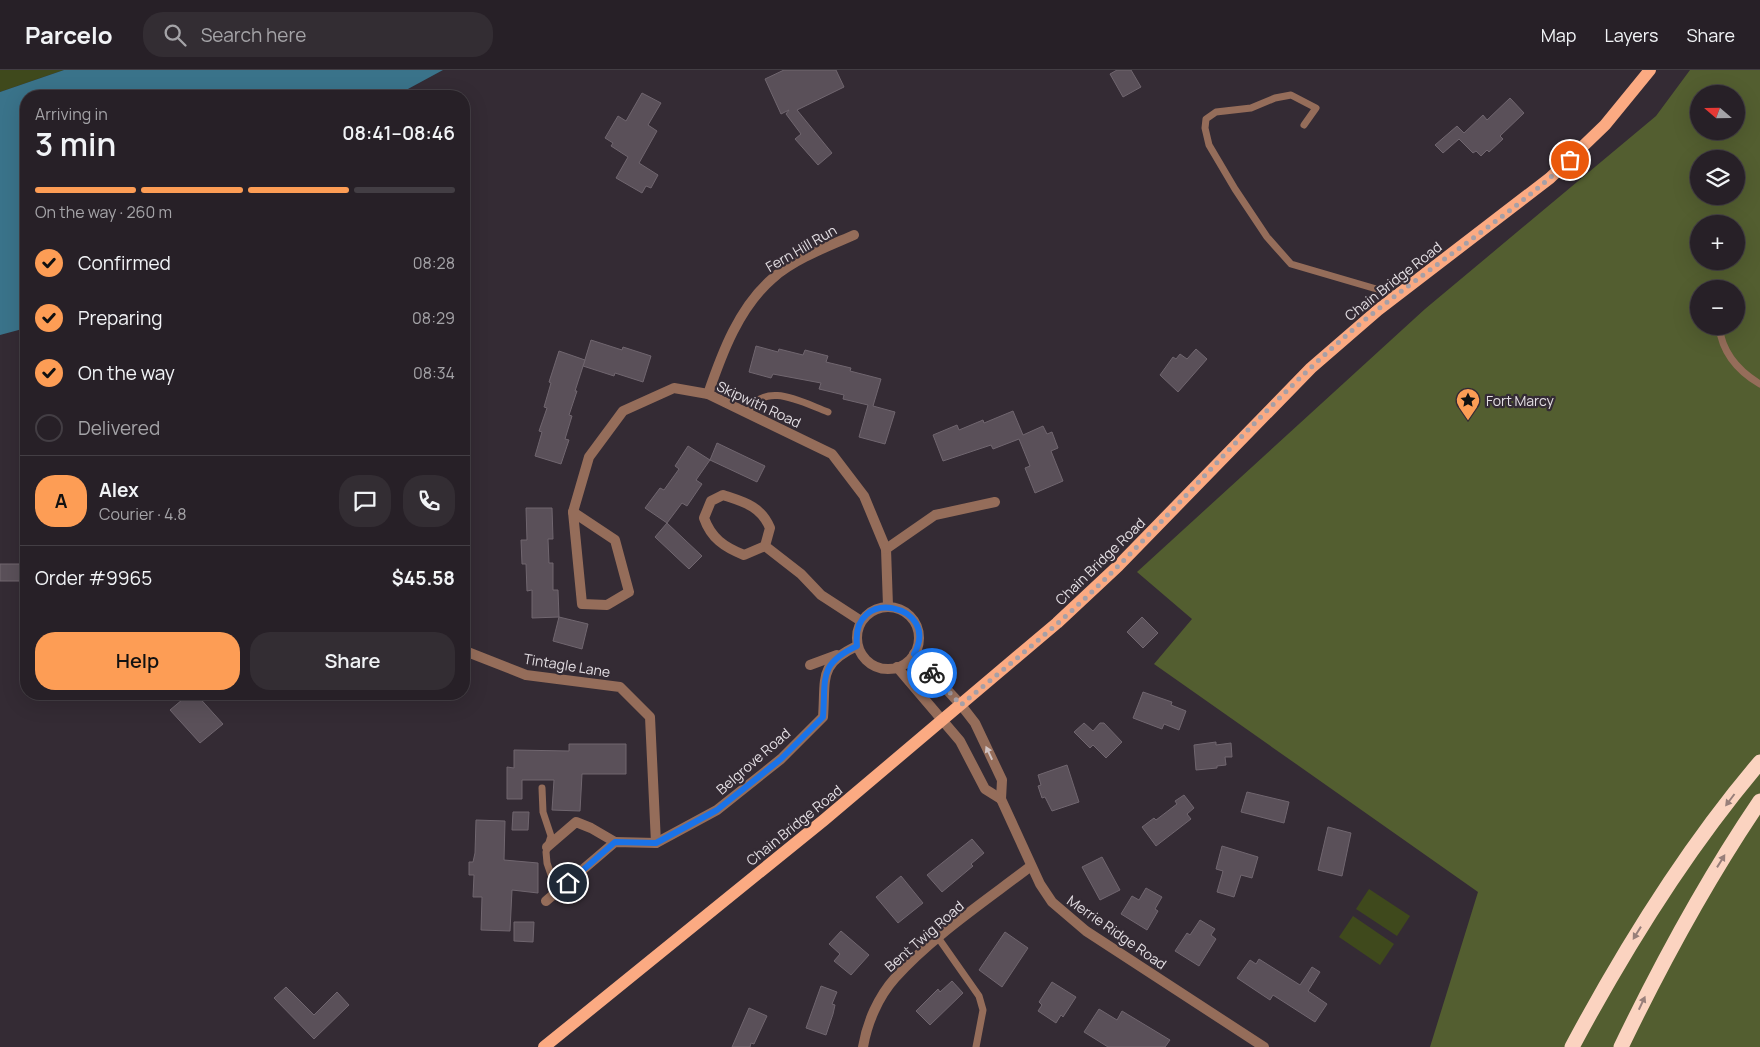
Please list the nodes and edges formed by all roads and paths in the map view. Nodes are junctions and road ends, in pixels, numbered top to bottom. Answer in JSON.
{"nodes":[{"id":1,"x":1650,"y":70,"type":"edge"},
{"id":2,"x":1304,"y":125,"type":"dead end"},
{"id":3,"x":854,"y":234,"type":"dead end"},
{"id":4,"x":1397,"y":295,"type":"junction"},
{"id":5,"x":1721,"y":335,"type":"edge"},
{"id":6,"x":1760,"y":384,"type":"edge"},
{"id":7,"x":708,"y":394,"type":"junction"},
{"id":8,"x":828,"y":412,"type":"dead end"},
{"id":9,"x":746,"y":413,"type":"junction"},
{"id":10,"x":995,"y":502,"type":"dead end"},
{"id":11,"x":573,"y":512,"type":"junction"},
{"id":12,"x":765,"y":546,"type":"junction"},
{"id":13,"x":886,"y":549,"type":"junction"},
{"id":14,"x":888,"y":606,"type":"junction"},
{"id":15,"x":861,"y":621,"type":"junction"},
{"id":16,"x":857,"y":646,"type":"junction"},
{"id":17,"x":470,"y":652,"type":"edge"},
{"id":18,"x":838,"y":654,"type":"junction"},
{"id":19,"x":914,"y":654,"type":"junction"},
{"id":20,"x":810,"y":665,"type":"dead end"},
{"id":21,"x":898,"y":667,"type":"junction"},
{"id":22,"x":961,"y":705,"type":"junction"},
{"id":23,"x":944,"y":720,"type":"junction"},
{"id":24,"x":1760,"y":762,"type":"edge"},
{"id":25,"x":542,"y":788,"type":"dead end"},
{"id":26,"x":1001,"y":798,"type":"junction"},
{"id":27,"x":1760,"y":801,"type":"edge"},
{"id":28,"x":615,"y":842,"type":"junction"},
{"id":29,"x":656,"y":843,"type":"junction"},
{"id":30,"x":548,"y":847,"type":"junction"},
{"id":31,"x":1031,"y":866,"type":"junction"},
{"id":32,"x":557,"y":892,"type":"junction"},
{"id":33,"x":546,"y":901,"type":"dead end"},
{"id":34,"x":939,"y":939,"type":"junction"},
{"id":35,"x":544,"y":1047,"type":"edge"},
{"id":36,"x":863,"y":1047,"type":"edge"},
{"id":37,"x":976,"y":1047,"type":"edge"},
{"id":38,"x":1264,"y":1047,"type":"edge"},
{"id":39,"x":1572,"y":1047,"type":"edge"},
{"id":40,"x":1621,"y":1047,"type":"edge"}],
"edges":[{"from":1,"to":4,"type":"main road","name":"Chain Bridge Road"},
{"from":2,"to":4,"type":"lane"},
{"from":3,"to":7,"type":"street","name":"Fern Hill Run"},
{"from":4,"to":22,"type":"main road","name":"Chain Bridge Road"},
{"from":5,"to":6,"type":"lane"},
{"from":7,"to":9,"type":"street","name":"Skipwith Road"},
{"from":7,"to":11,"type":"street","name":"Skipwith Road"},
{"from":8,"to":9,"type":"lane"},
{"from":9,"to":13,"type":"street","name":"Skipwith Road"},
{"from":10,"to":13,"type":"street"},
{"from":11,"to":11,"type":"street","name":"Skipwith Road"},
{"from":12,"to":12,"type":"street"},
{"from":12,"to":15,"type":"street"},
{"from":13,"to":14,"type":"street","name":"Skipwith Road"},
{"from":14,"to":15,"type":"street"},
{"from":14,"to":19,"type":"street"},
{"from":15,"to":16,"type":"street"},
{"from":16,"to":18,"type":"street"},
{"from":16,"to":21,"type":"street"},
{"from":17,"to":29,"type":"street","name":"Tintagle Lane"},
{"from":18,"to":20,"type":"street"},
{"from":18,"to":29,"type":"street","name":"Belgrove Road"},
{"from":19,"to":21,"type":"street"},
{"from":19,"to":22,"type":"street","name":"Merrie Ridge Road"},
{"from":21,"to":23,"type":"street","name":"Merrie Ridge Road"},
{"from":22,"to":23,"type":"main road","name":"Chain Bridge Road"},
{"from":26,"to":22,"type":"street","name":"Merrie Ridge Road","one_way":true},
{"from":23,"to":26,"type":"street","name":"Merrie Ridge Road"},
{"from":23,"to":35,"type":"main road","name":"Chain Bridge Road"},
{"from":24,"to":39,"type":"highway","one_way":true},
{"from":25,"to":30,"type":"lane"},
{"from":26,"to":31,"type":"street","name":"Merrie Ridge Road"},
{"from":40,"to":27,"type":"highway","one_way":true},
{"from":28,"to":29,"type":"street","name":"Belgrove Road"},
{"from":28,"to":30,"type":"street"},
{"from":28,"to":32,"type":"street"},
{"from":30,"to":32,"type":"lane"},
{"from":31,"to":34,"type":"street","name":"Bent Twig Road"},
{"from":31,"to":38,"type":"street","name":"Merrie Ridge Road"},
{"from":32,"to":33,"type":"street"},
{"from":34,"to":36,"type":"street","name":"Bent Twig Road"},
{"from":34,"to":37,"type":"lane"}]}
